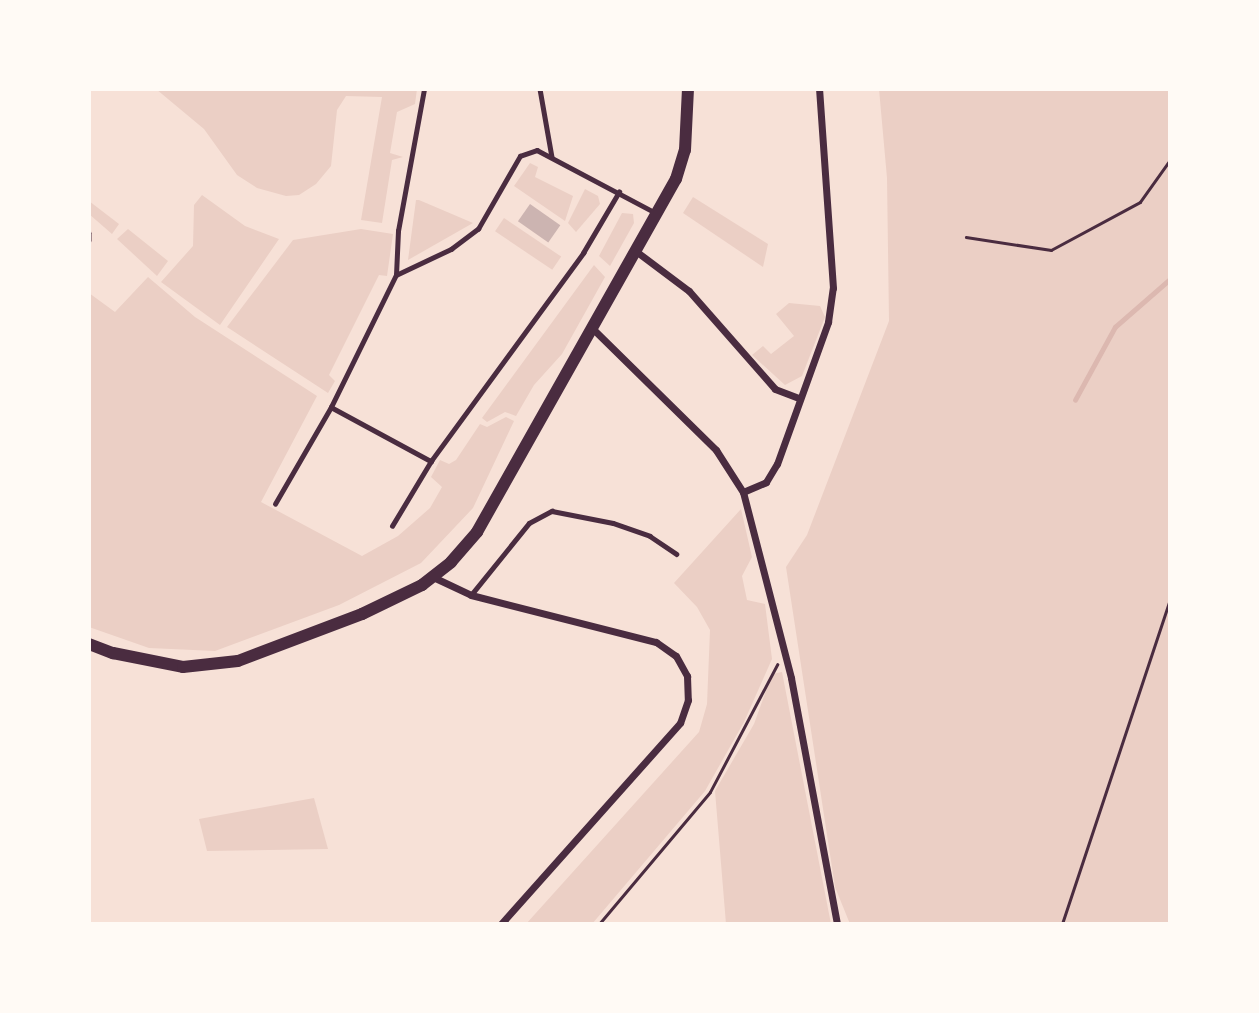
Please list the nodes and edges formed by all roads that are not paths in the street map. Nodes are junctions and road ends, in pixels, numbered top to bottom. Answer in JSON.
{"nodes":[{"id":1,"x":424,"y":89,"type":"edge"},
{"id":2,"x":540,"y":89,"type":"edge"},
{"id":3,"x":688,"y":89,"type":"edge"},
{"id":4,"x":819,"y":89,"type":"edge"},
{"id":5,"x":552,"y":157,"type":"junction"},
{"id":6,"x":619,"y":192,"type":"junction"},
{"id":7,"x":657,"y":213,"type":"junction"},
{"id":8,"x":89,"y":233,"type":"edge"},
{"id":9,"x":89,"y":240,"type":"edge"},
{"id":10,"x":637,"y":252,"type":"junction"},
{"id":11,"x":396,"y":275,"type":"junction"},
{"id":12,"x":592,"y":328,"type":"junction"},
{"id":13,"x":799,"y":398,"type":"junction"},
{"id":14,"x":331,"y":407,"type":"junction"},
{"id":15,"x":431,"y":461,"type":"junction"},
{"id":16,"x":743,"y":492,"type":"junction"},
{"id":17,"x":275,"y":504,"type":"dead end"},
{"id":18,"x":392,"y":526,"type":"dead end"},
{"id":19,"x":677,"y":554,"type":"dead end"},
{"id":20,"x":433,"y":577,"type":"junction"},
{"id":21,"x":471,"y":595,"type":"junction"},
{"id":22,"x":89,"y":643,"type":"edge"},
{"id":23,"x":500,"y":924,"type":"edge"},
{"id":24,"x":837,"y":924,"type":"edge"}],
"edges":[{"from":1,"to":11,"type":"lane"},
{"from":2,"to":5,"type":"lane"},
{"from":3,"to":7,"type":"street"},
{"from":4,"to":13,"type":"street"},
{"from":5,"to":6,"type":"lane"},
{"from":5,"to":11,"type":"lane"},
{"from":6,"to":7,"type":"lane"},
{"from":6,"to":15,"type":"lane"},
{"from":7,"to":10,"type":"street"},
{"from":8,"to":9,"type":"lane"},
{"from":10,"to":12,"type":"street"},
{"from":10,"to":13,"type":"street"},
{"from":11,"to":14,"type":"lane"},
{"from":12,"to":16,"type":"street"},
{"from":12,"to":20,"type":"street"},
{"from":13,"to":16,"type":"street"},
{"from":14,"to":15,"type":"lane"},
{"from":14,"to":17,"type":"lane"},
{"from":15,"to":18,"type":"lane"},
{"from":16,"to":24,"type":"street"},
{"from":19,"to":21,"type":"lane"},
{"from":20,"to":21,"type":"street"},
{"from":20,"to":22,"type":"street"},
{"from":21,"to":23,"type":"street"}]}
